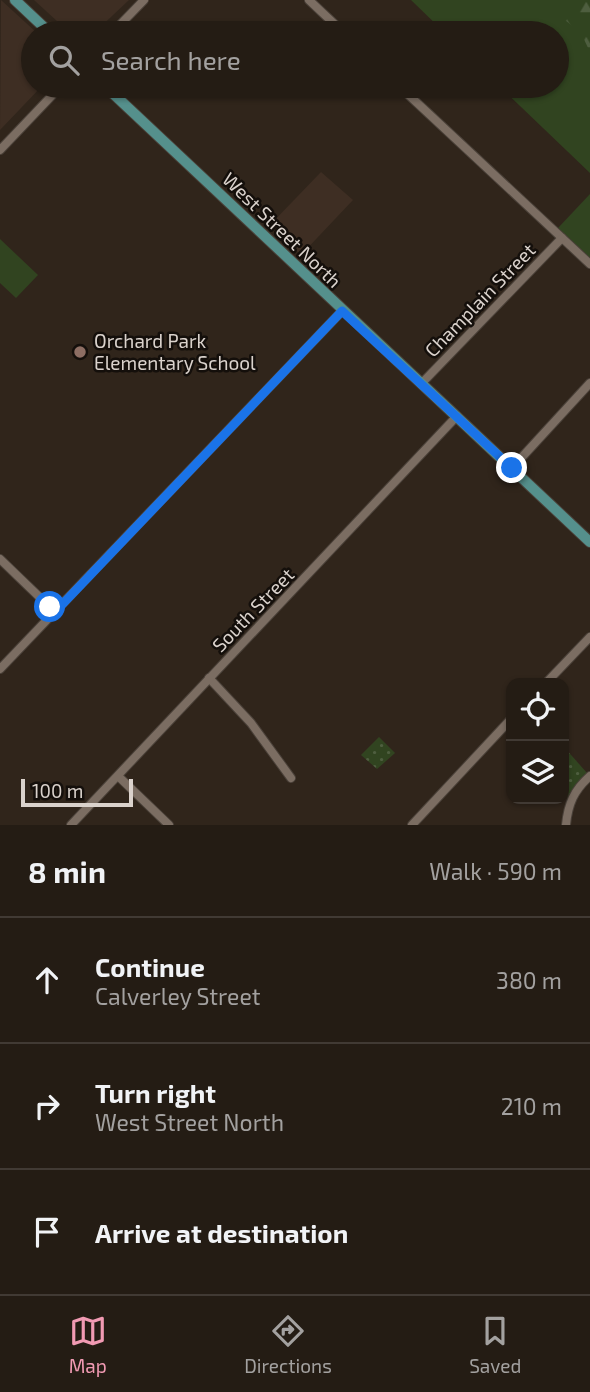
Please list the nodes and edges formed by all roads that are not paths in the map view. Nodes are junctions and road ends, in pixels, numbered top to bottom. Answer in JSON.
{"nodes":[{"id":1,"x":15,"y":0,"type":"edge"},
{"id":2,"x":145,"y":0,"type":"edge"},
{"id":3,"x":309,"y":0,"type":"edge"},
{"id":4,"x":37,"y":21,"type":"edge"},
{"id":5,"x":124,"y":21,"type":"edge"},
{"id":6,"x":331,"y":21,"type":"edge"},
{"id":7,"x":50,"y":98,"type":"edge"},
{"id":8,"x":118,"y":98,"type":"edge"},
{"id":9,"x":412,"y":98,"type":"edge"},
{"id":10,"x":0,"y":150,"type":"edge"},
{"id":11,"x":562,"y":238,"type":"junction"},
{"id":12,"x":590,"y":264,"type":"edge"},
{"id":13,"x":342,"y":311,"type":"junction"},
{"id":14,"x":590,"y":383,"type":"edge"},
{"id":15,"x":421,"y":384,"type":"junction"},
{"id":16,"x":457,"y":416,"type":"junction"},
{"id":17,"x":512,"y":468,"type":"junction"},
{"id":18,"x":590,"y":542,"type":"edge"},
{"id":19,"x":0,"y":559,"type":"edge"},
{"id":20,"x":55,"y":612,"type":"junction"},
{"id":21,"x":590,"y":637,"type":"edge"},
{"id":22,"x":0,"y":669,"type":"edge"},
{"id":23,"x":209,"y":678,"type":"junction"},
{"id":24,"x":551,"y":678,"type":"edge"},
{"id":25,"x":506,"y":724,"type":"edge"},
{"id":26,"x":118,"y":776,"type":"junction"},
{"id":27,"x":590,"y":776,"type":"edge"},
{"id":28,"x":291,"y":778,"type":"dead end"},
{"id":29,"x":71,"y":825,"type":"edge"},
{"id":30,"x":169,"y":825,"type":"edge"},
{"id":31,"x":412,"y":825,"type":"edge"},
{"id":32,"x":566,"y":825,"type":"edge"}],
"edges":[{"from":1,"to":4,"type":"main road"},
{"from":2,"to":5,"type":"street"},
{"from":3,"to":6,"type":"street"},
{"from":7,"to":10,"type":"street"},
{"from":8,"to":13,"type":"main road","name":"West Street North"},
{"from":9,"to":11,"type":"street"},
{"from":11,"to":12,"type":"street"},
{"from":11,"to":15,"type":"street","name":"Champlain Street"},
{"from":13,"to":15,"type":"main road","name":"West Street North"},
{"from":13,"to":20,"type":"street"},
{"from":14,"to":17,"type":"street"},
{"from":15,"to":16,"type":"main road","name":"West Street North"},
{"from":16,"to":17,"type":"main road","name":"West Street North"},
{"from":16,"to":23,"type":"street","name":"South Street"},
{"from":17,"to":18,"type":"main road","name":"West Street North"},
{"from":19,"to":20,"type":"street"},
{"from":20,"to":22,"type":"street"},
{"from":21,"to":24,"type":"street"},
{"from":23,"to":26,"type":"street","name":"South Street"},
{"from":23,"to":28,"type":"street"},
{"from":25,"to":31,"type":"street"},
{"from":26,"to":29,"type":"street","name":"South Street"},
{"from":26,"to":30,"type":"street"},
{"from":27,"to":32,"type":"street"}]}
